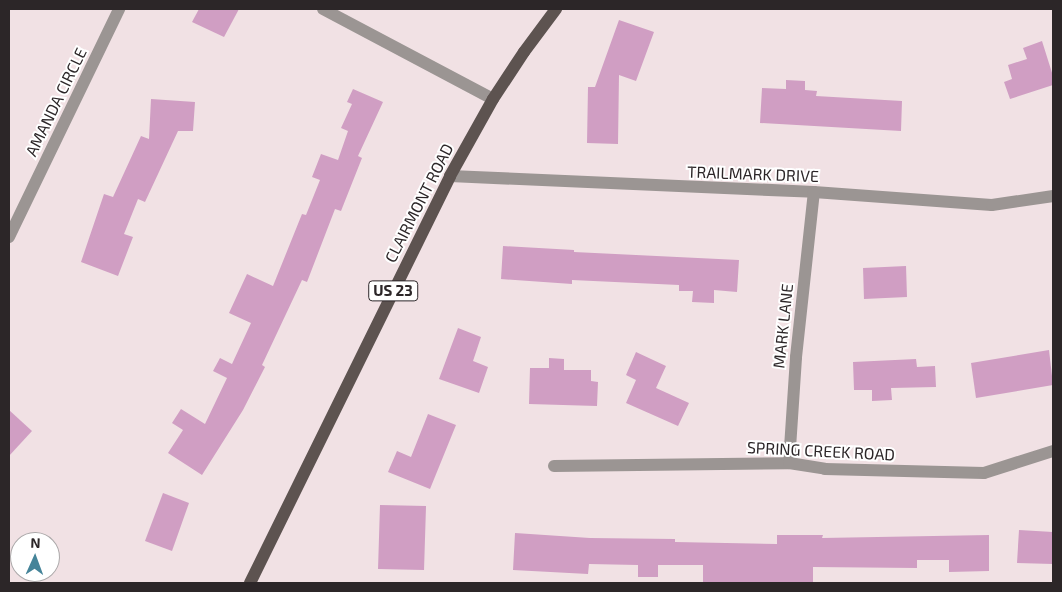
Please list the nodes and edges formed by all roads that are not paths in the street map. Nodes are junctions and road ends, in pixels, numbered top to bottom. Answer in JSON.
{"nodes":[{"id":1,"x":119,"y":9,"type":"edge"},
{"id":2,"x":323,"y":9,"type":"edge"},
{"id":3,"x":556,"y":9,"type":"edge"},
{"id":4,"x":493,"y":99,"type":"junction"},
{"id":5,"x":450,"y":176,"type":"junction"},
{"id":6,"x":814,"y":192,"type":"junction"},
{"id":7,"x":1053,"y":196,"type":"edge"},
{"id":8,"x":9,"y":237,"type":"edge"},
{"id":9,"x":1053,"y":451,"type":"edge"},
{"id":10,"x":789,"y":463,"type":"junction"},
{"id":11,"x":554,"y":466,"type":"dead end"},
{"id":12,"x":250,"y":583,"type":"edge"}],
"edges":[{"from":1,"to":8,"type":"street","name":"AMANDA CIRCLE"},
{"from":2,"to":4,"type":"street"},
{"from":3,"to":4,"type":"main road","name":"CLAIRMONT ROAD","number":"US 23"},
{"from":4,"to":5,"type":"main road","name":"CLAIRMONT ROAD","number":"US 23"},
{"from":5,"to":6,"type":"street","name":"TRAILMARK DRIVE"},
{"from":5,"to":12,"type":"main road","name":"CLAIRMONT ROAD","number":"US 23"},
{"from":6,"to":7,"type":"street","name":"TRAILMARK DRIVE"},
{"from":6,"to":10,"type":"street","name":"MARK LANE"},
{"from":9,"to":10,"type":"street","name":"SPRING CREEK ROAD"},
{"from":10,"to":11,"type":"street","name":"SPRING CREEK ROAD"}]}
